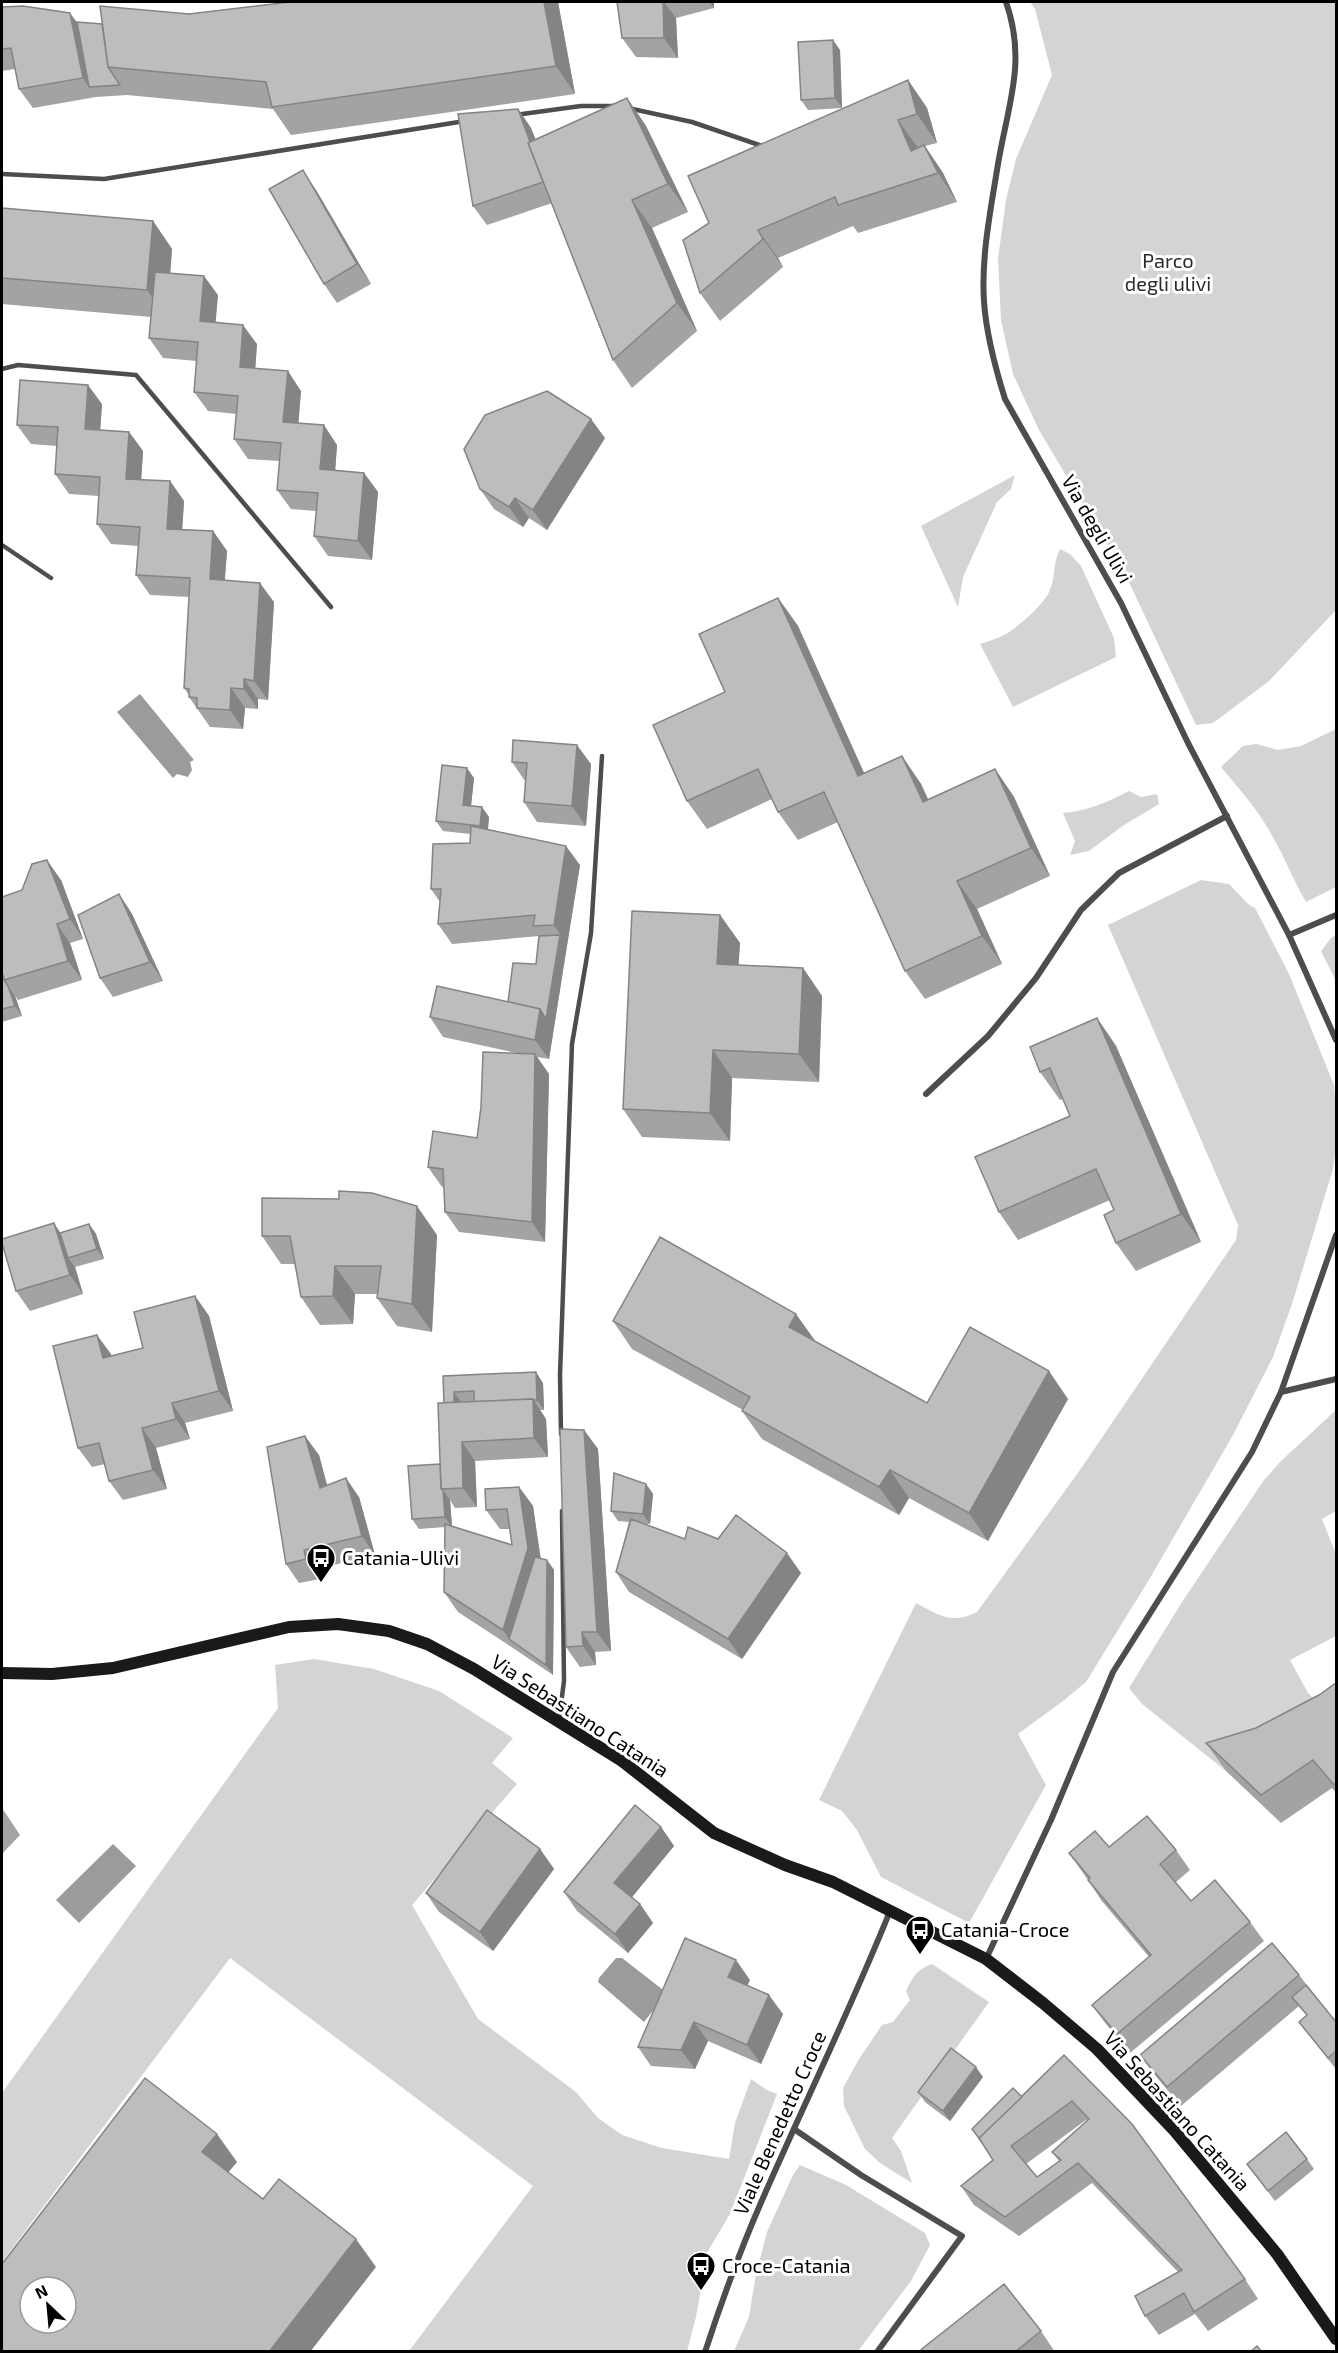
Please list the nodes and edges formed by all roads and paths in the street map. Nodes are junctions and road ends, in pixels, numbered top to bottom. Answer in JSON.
{"nodes":[{"id":1,"x":1006,"y":2,"type":"edge"},
{"id":2,"x":504,"y":116,"type":"edge"},
{"id":3,"x":470,"y":121,"type":"edge"},
{"id":4,"x":762,"y":146,"type":"edge"},
{"id":5,"x":2,"y":174,"type":"edge"},
{"id":6,"x":2,"y":369,"type":"edge"},
{"id":7,"x":2,"y":545,"type":"edge"},
{"id":8,"x":51,"y":578,"type":"dead end"},
{"id":9,"x":331,"y":607,"type":"dead end"},
{"id":10,"x":602,"y":756,"type":"dead end"},
{"id":11,"x":1227,"y":816,"type":"junction"},
{"id":12,"x":1336,"y":915,"type":"edge"},
{"id":13,"x":1289,"y":935,"type":"junction"},
{"id":14,"x":1336,"y":1040,"type":"edge"},
{"id":15,"x":926,"y":1094,"type":"dead end"},
{"id":16,"x":1336,"y":1235,"type":"edge"},
{"id":17,"x":1336,"y":1379,"type":"edge"},
{"id":18,"x":1281,"y":1392,"type":"junction"},
{"id":19,"x":561,"y":1446,"type":"edge"},
{"id":20,"x":562,"y":1504,"type":"edge"},
{"id":21,"x":2,"y":1673,"type":"edge"},
{"id":22,"x":559,"y":1721,"type":"junction"},
{"id":23,"x":890,"y":1911,"type":"junction"},
{"id":24,"x":986,"y":1959,"type":"junction"},
{"id":25,"x":794,"y":2129,"type":"junction"},
{"id":26,"x":1336,"y":2339,"type":"edge"},
{"id":27,"x":705,"y":2352,"type":"edge"},
{"id":28,"x":877,"y":2352,"type":"edge"}],
"edges":[{"from":1,"to":11,"type":"street","name":"Via degli Ulivi"},
{"from":2,"to":4,"type":"lane"},
{"from":3,"to":5,"type":"lane"},
{"from":6,"to":9,"type":"lane"},
{"from":7,"to":8,"type":"lane"},
{"from":10,"to":19,"type":"lane"},
{"from":11,"to":13,"type":"street","name":"Via degli Ulivi"},
{"from":11,"to":15,"type":"street"},
{"from":12,"to":13,"type":"street"},
{"from":13,"to":14,"type":"street","name":"Via degli Ulivi"},
{"from":16,"to":18,"type":"street"},
{"from":17,"to":18,"type":"street"},
{"from":18,"to":24,"type":"street"},
{"from":20,"to":22,"type":"lane"},
{"from":21,"to":22,"type":"main road","name":"Via Sebastiano Catania"},
{"from":22,"to":23,"type":"main road","name":"Via Sebastiano Catania"},
{"from":23,"to":24,"type":"main road","name":"Via Sebastiano Catania"},
{"from":23,"to":25,"type":"street","name":"Viale Benedetto Croce"},
{"from":24,"to":26,"type":"main road","name":"Via Sebastiano Catania"},
{"from":25,"to":27,"type":"street","name":"Viale Benedetto Croce"},
{"from":25,"to":28,"type":"street"}]}
